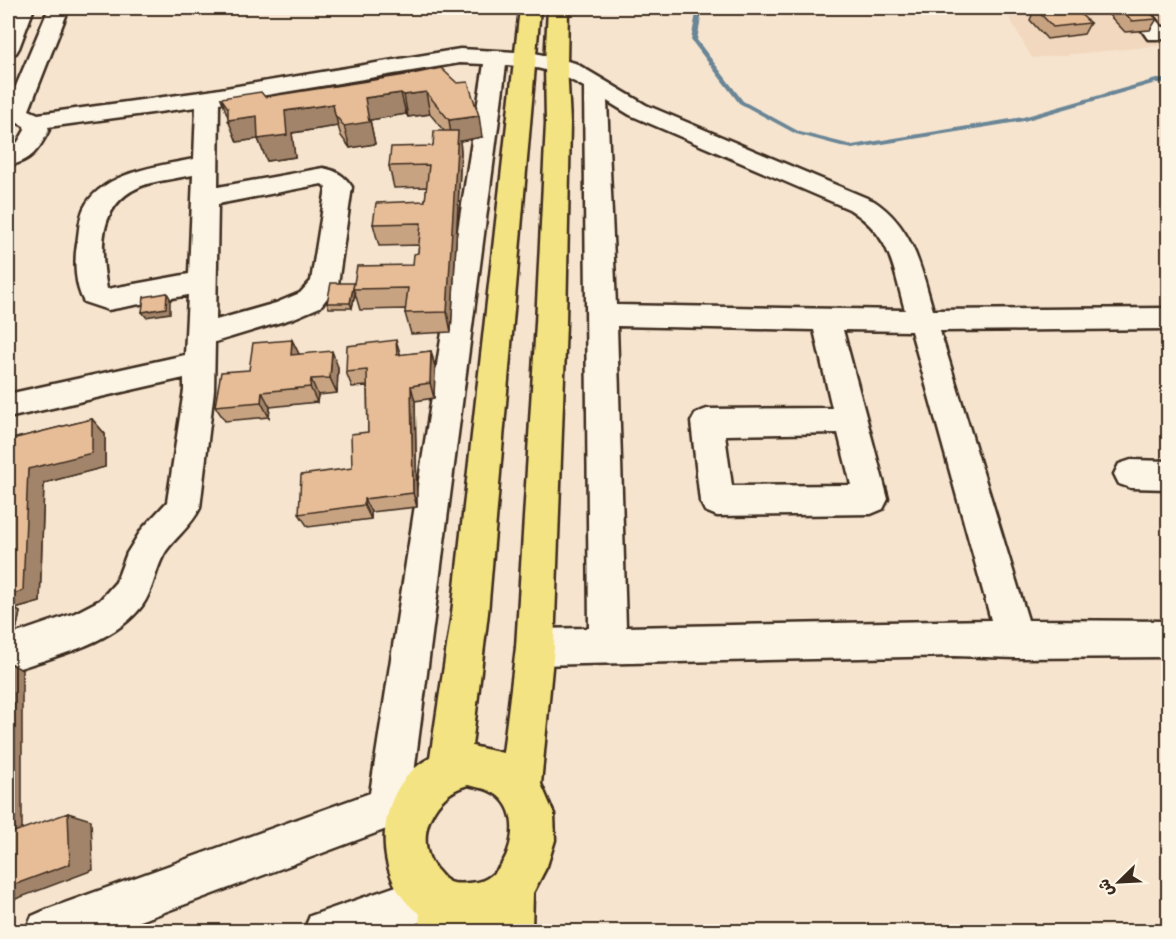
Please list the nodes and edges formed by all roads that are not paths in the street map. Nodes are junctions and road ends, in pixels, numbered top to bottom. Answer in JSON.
{"nodes":[{"id":1,"x":24,"y":8,"type":"edge"},
{"id":2,"x":59,"y":8,"type":"edge"},
{"id":3,"x":530,"y":8,"type":"edge"},
{"id":4,"x":558,"y":8,"type":"edge"},
{"id":5,"x":1136,"y":8,"type":"edge"},
{"id":6,"x":1168,"y":33,"type":"edge"},
{"id":7,"x":8,"y":48,"type":"edge"},
{"id":8,"x":510,"y":59,"type":"junction"},
{"id":9,"x":556,"y":64,"type":"junction"},
{"id":10,"x":595,"y":85,"type":"junction"},
{"id":11,"x":207,"y":106,"type":"junction"},
{"id":12,"x":23,"y":122,"type":"edge"},
{"id":13,"x":8,"y":158,"type":"edge"},
{"id":14,"x":204,"y":165,"type":"junction"},
{"id":15,"x":204,"y":198,"type":"junction"},
{"id":16,"x":201,"y":282,"type":"junction"},
{"id":17,"x":602,"y":315,"type":"junction"},
{"id":18,"x":1168,"y":318,"type":"edge"},
{"id":19,"x":826,"y":320,"type":"junction"},
{"id":20,"x":924,"y":321,"type":"junction"},
{"id":21,"x":199,"y":349,"type":"junction"},
{"id":22,"x":8,"y":406,"type":"edge"},
{"id":23,"x":851,"y":420,"type":"junction"},
{"id":24,"x":1131,"y":474,"type":"dead end"},
{"id":25,"x":1168,"y":475,"type":"edge"},
{"id":26,"x":1168,"y":639,"type":"edge"},
{"id":27,"x":1015,"y":640,"type":"junction"},
{"id":28,"x":609,"y":644,"type":"junction"},
{"id":29,"x":535,"y":647,"type":"junction"},
{"id":30,"x":8,"y":654,"type":"edge"},
{"id":31,"x":449,"y":770,"type":"junction"},
{"id":32,"x":520,"y":786,"type":"junction"},
{"id":33,"x":403,"y":802,"type":"junction"},
{"id":34,"x":511,"y":887,"type":"junction"},
{"id":35,"x":438,"y":911,"type":"edge"},
{"id":36,"x":48,"y":932,"type":"edge"},
{"id":37,"x":326,"y":932,"type":"edge"},
{"id":38,"x":509,"y":932,"type":"edge"}],
"edges":[{"from":1,"to":7,"type":"street"},
{"from":2,"to":12,"type":"street"},
{"from":3,"to":8,"type":"main road"},
{"from":4,"to":9,"type":"main road"},
{"from":5,"to":6,"type":"street"},
{"from":8,"to":9,"type":"street"},
{"from":8,"to":11,"type":"street"},
{"from":8,"to":31,"type":"main road"},
{"from":8,"to":33,"type":"street"},
{"from":9,"to":10,"type":"street"},
{"from":9,"to":29,"type":"main road"},
{"from":10,"to":17,"type":"street"},
{"from":10,"to":20,"type":"street"},
{"from":11,"to":12,"type":"street"},
{"from":11,"to":14,"type":"street"},
{"from":12,"to":13,"type":"street"},
{"from":14,"to":15,"type":"street"},
{"from":14,"to":16,"type":"street"},
{"from":15,"to":16,"type":"street"},
{"from":15,"to":21,"type":"street"},
{"from":16,"to":21,"type":"street"},
{"from":17,"to":19,"type":"street"},
{"from":17,"to":28,"type":"street"},
{"from":18,"to":20,"type":"street"},
{"from":19,"to":20,"type":"street"},
{"from":19,"to":23,"type":"street"},
{"from":20,"to":27,"type":"street"},
{"from":21,"to":22,"type":"street"},
{"from":21,"to":30,"type":"street"},
{"from":23,"to":23,"type":"street"},
{"from":24,"to":25,"type":"street"},
{"from":26,"to":27,"type":"street"},
{"from":27,"to":28,"type":"street"},
{"from":28,"to":29,"type":"street"},
{"from":29,"to":32,"type":"main road"},
{"from":31,"to":32,"type":"main road"},
{"from":31,"to":33,"type":"main road"},
{"from":32,"to":34,"type":"main road"},
{"from":33,"to":35,"type":"main road"},
{"from":33,"to":36,"type":"street"},
{"from":34,"to":35,"type":"main road"},
{"from":34,"to":38,"type":"main road"},
{"from":35,"to":37,"type":"street"}]}
